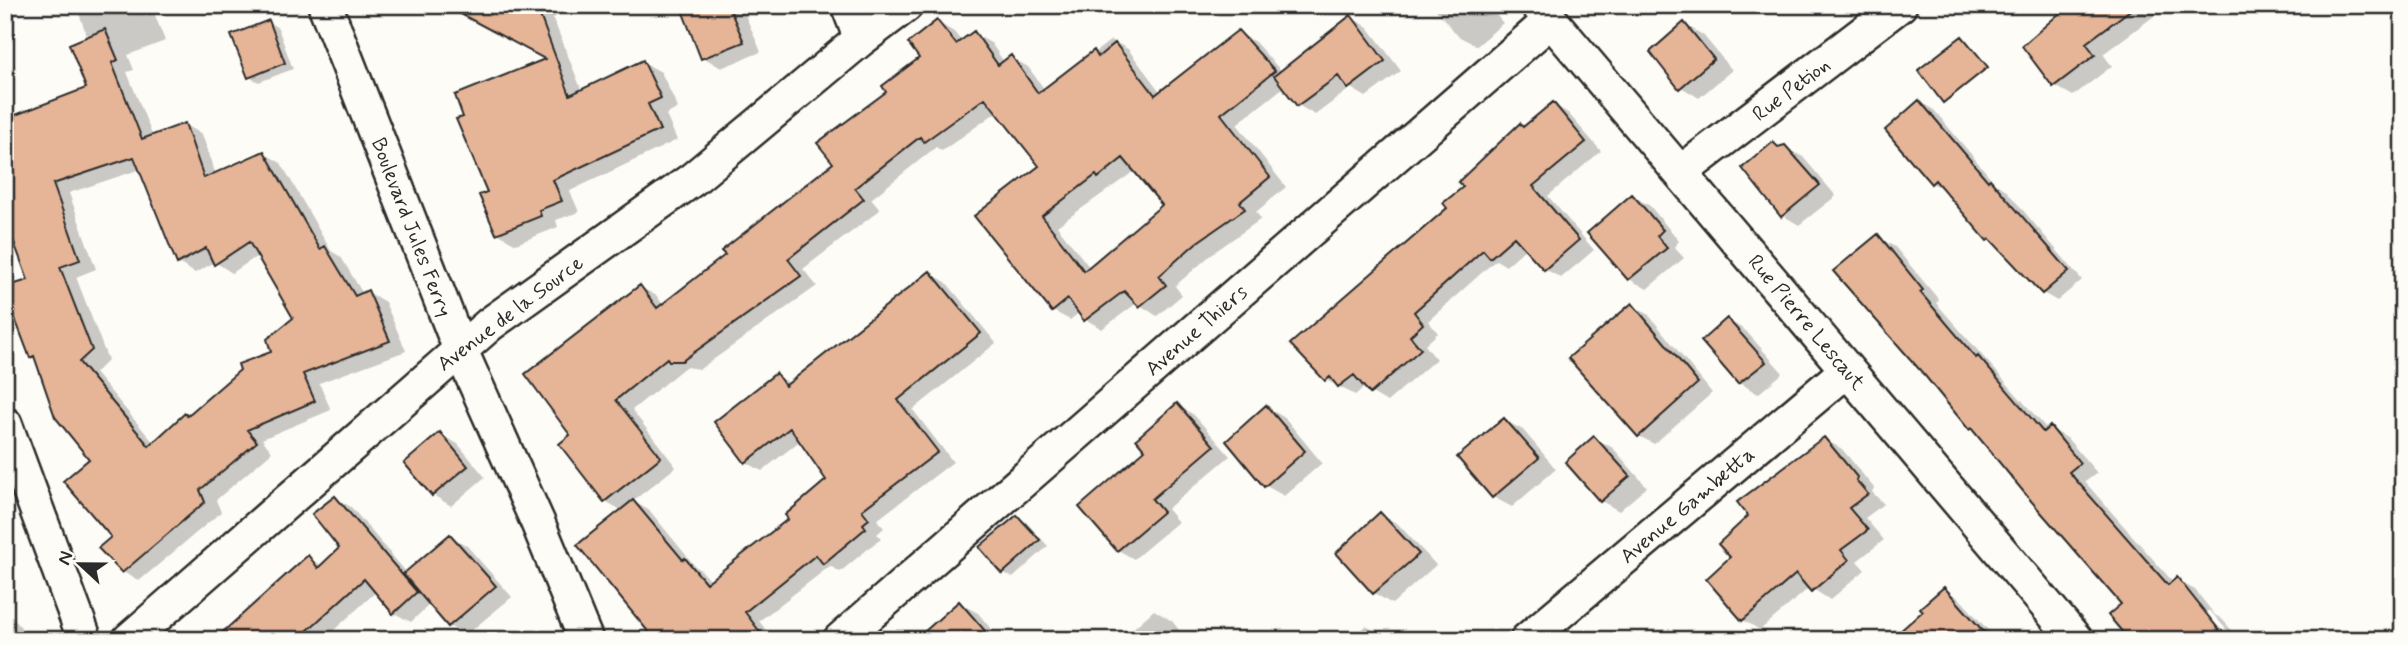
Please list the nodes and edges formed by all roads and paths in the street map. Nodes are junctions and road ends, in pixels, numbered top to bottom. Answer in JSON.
{"nodes":[{"id":1,"x":325,"y":5,"type":"edge"},
{"id":2,"x":848,"y":5,"type":"edge"},
{"id":3,"x":906,"y":5,"type":"edge"},
{"id":4,"x":1900,"y":5,"type":"edge"},
{"id":5,"x":1545,"y":12,"type":"edge"},
{"id":6,"x":861,"y":39,"type":"junction"},
{"id":7,"x":1681,"y":172,"type":"junction"},
{"id":8,"x":460,"y":349,"type":"junction"},
{"id":9,"x":1847,"y":370,"type":"junction"},
{"id":10,"x":5,"y":424,"type":"edge"},
{"id":11,"x":1528,"y":639,"type":"edge"},
{"id":12,"x":85,"y":640,"type":"edge"},
{"id":13,"x":129,"y":640,"type":"edge"},
{"id":14,"x":586,"y":640,"type":"edge"},
{"id":15,"x":840,"y":640,"type":"edge"},
{"id":16,"x":2076,"y":640,"type":"edge"}],
"edges":[{"from":1,"to":8,"type":"street","name":"Boulevard Jules Ferry"},
{"from":2,"to":6,"type":"street"},
{"from":3,"to":6,"type":"street","name":"Avenue de la Source"},
{"from":4,"to":7,"type":"street","name":"Rue Petion"},
{"from":5,"to":7,"type":"street","name":"Rue Pierre Lescaut"},
{"from":5,"to":15,"type":"street","name":"Avenue Thiers"},
{"from":6,"to":8,"type":"street","name":"Avenue de la Source"},
{"from":7,"to":9,"type":"street","name":"Rue Pierre Lescaut"},
{"from":8,"to":13,"type":"street","name":"Avenue de la Source"},
{"from":8,"to":14,"type":"street","name":"Boulevard Jules Ferry"},
{"from":9,"to":11,"type":"street","name":"Avenue Gambetta"},
{"from":9,"to":16,"type":"street","name":"Rue Pierre Lescaut"},
{"from":10,"to":12,"type":"street"}]}
